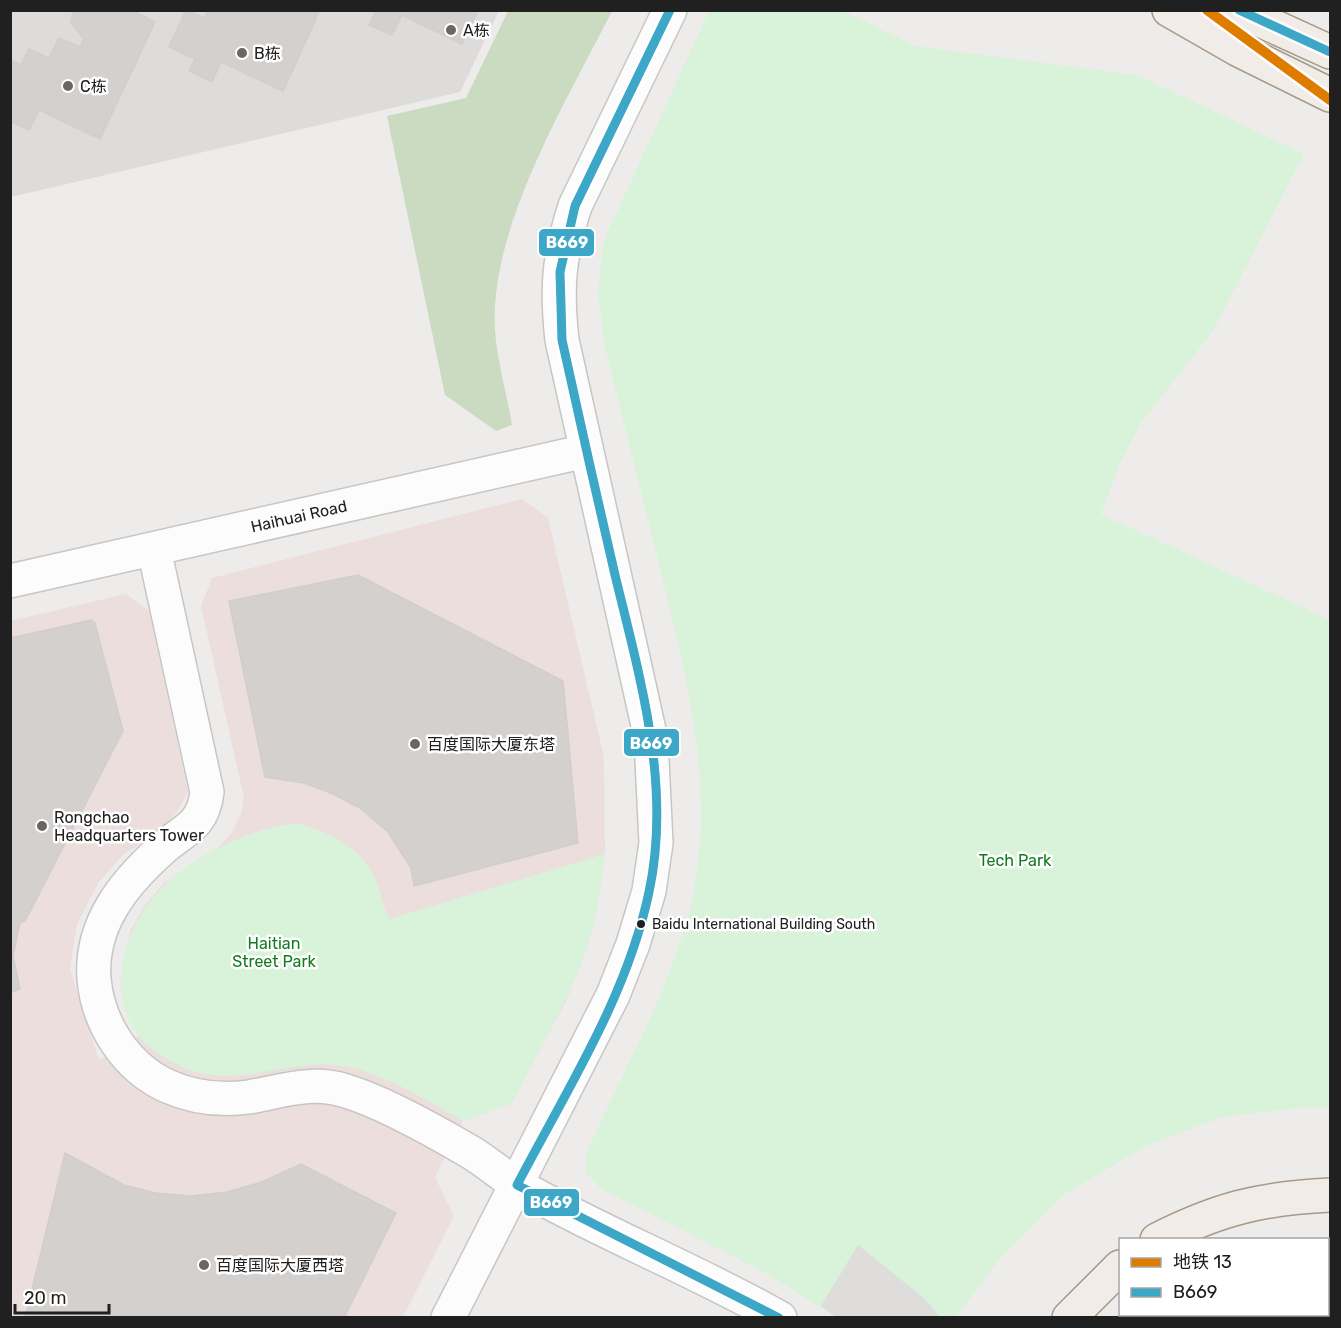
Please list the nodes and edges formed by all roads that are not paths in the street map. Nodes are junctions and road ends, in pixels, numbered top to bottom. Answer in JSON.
{"nodes":[{"id":1,"x":670,"y":10,"type":"edge"},
{"id":2,"x":1169,"y":10,"type":"edge"},
{"id":3,"x":1238,"y":10,"type":"edge"},
{"id":4,"x":1330,"y":52,"type":"edge"},
{"id":5,"x":1330,"y":95,"type":"edge"},
{"id":6,"x":586,"y":451,"type":"junction"},
{"id":7,"x":154,"y":549,"type":"junction"},
{"id":8,"x":10,"y":581,"type":"edge"},
{"id":9,"x":517,"y":1185,"type":"junction"},
{"id":10,"x":1330,"y":1195,"type":"edge"},
{"id":11,"x":1159,"y":1238,"type":"edge"},
{"id":12,"x":1119,"y":1268,"type":"edge"},
{"id":13,"x":448,"y":1317,"type":"edge"},
{"id":14,"x":780,"y":1317,"type":"edge"},
{"id":15,"x":1069,"y":1317,"type":"edge"}],
"edges":[{"from":1,"to":6,"type":"street"},
{"from":2,"to":5,"type":"main road"},
{"from":3,"to":4,"type":"main road"},
{"from":6,"to":7,"type":"street","name":"Haihuai Road"},
{"from":6,"to":9,"type":"street"},
{"from":7,"to":8,"type":"street","name":"Haihuai Road"},
{"from":7,"to":9,"type":"street"},
{"from":9,"to":13,"type":"street"},
{"from":9,"to":14,"type":"street"},
{"from":10,"to":11,"type":"main road"},
{"from":12,"to":15,"type":"main road"}]}
